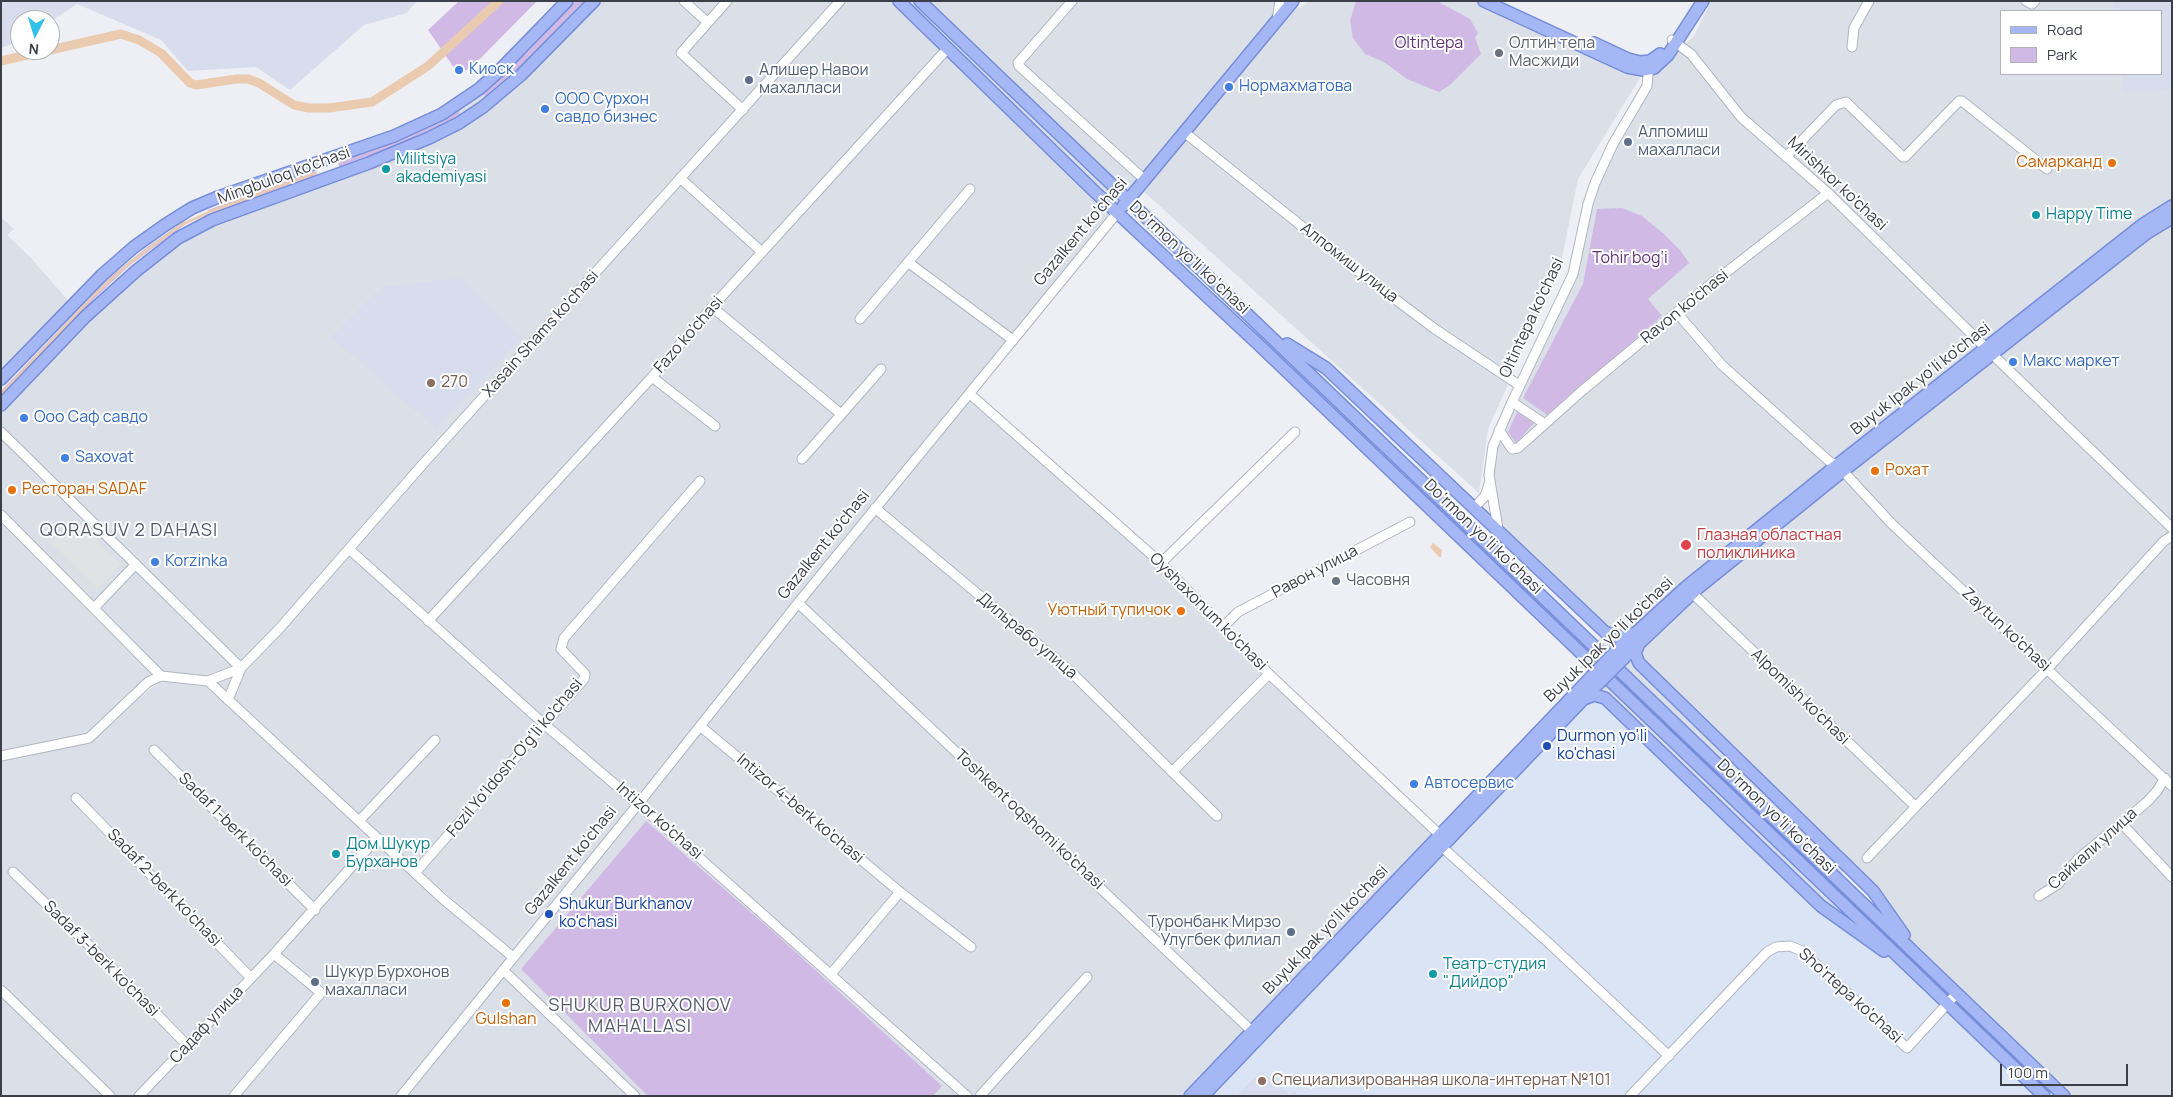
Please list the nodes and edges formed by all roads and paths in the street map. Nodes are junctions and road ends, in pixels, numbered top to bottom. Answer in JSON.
{"nodes":[{"id":1,"x":567,"y":1,"type":"edge"},
{"id":2,"x":594,"y":1,"type":"edge"},
{"id":3,"x":684,"y":1,"type":"edge"},
{"id":4,"x":727,"y":1,"type":"edge"},
{"id":5,"x":840,"y":1,"type":"edge"},
{"id":6,"x":899,"y":1,"type":"edge"},
{"id":7,"x":920,"y":1,"type":"edge"},
{"id":8,"x":1072,"y":1,"type":"edge"},
{"id":9,"x":1280,"y":1,"type":"edge"},
{"id":10,"x":1293,"y":1,"type":"edge"},
{"id":11,"x":1484,"y":1,"type":"edge"},
{"id":12,"x":1696,"y":1,"type":"edge"},
{"id":13,"x":1703,"y":1,"type":"edge"},
{"id":14,"x":1869,"y":1,"type":"edge"},
{"id":15,"x":1500,"y":4,"type":"edge"},
{"id":16,"x":1277,"y":19,"type":"junction"},
{"id":17,"x":707,"y":22,"type":"junction"},
{"id":18,"x":1674,"y":41,"type":"junction"},
{"id":19,"x":1852,"y":47,"type":"dead end"},
{"id":20,"x":948,"y":48,"type":"junction"},
{"id":21,"x":1649,"y":66,"type":"junction"},
{"id":22,"x":466,"y":98,"type":"junction"},
{"id":23,"x":743,"y":110,"type":"junction"},
{"id":24,"x":477,"y":112,"type":"junction"},
{"id":25,"x":1184,"y":132,"type":"junction"},
{"id":26,"x":1786,"y":157,"type":"junction"},
{"id":27,"x":326,"y":161,"type":"junction"},
{"id":28,"x":2047,"y":169,"type":"dead end"},
{"id":29,"x":333,"y":176,"type":"junction"},
{"id":30,"x":680,"y":178,"type":"junction"},
{"id":31,"x":1145,"y":180,"type":"junction"},
{"id":32,"x":970,"y":189,"type":"dead end"},
{"id":33,"x":1828,"y":193,"type":"junction"},
{"id":34,"x":1127,"y":201,"type":"junction"},
{"id":35,"x":2172,"y":206,"type":"edge"},
{"id":36,"x":1117,"y":213,"type":"junction"},
{"id":37,"x":2172,"y":218,"type":"edge"},
{"id":38,"x":762,"y":252,"type":"junction"},
{"id":39,"x":909,"y":262,"type":"junction"},
{"id":40,"x":712,"y":307,"type":"junction"},
{"id":41,"x":1677,"y":313,"type":"junction"},
{"id":42,"x":860,"y":319,"type":"dead end"},
{"id":43,"x":1268,"y":333,"type":"junction"},
{"id":44,"x":1013,"y":340,"type":"junction"},
{"id":45,"x":1989,"y":351,"type":"junction"},
{"id":46,"x":881,"y":369,"type":"dead end"},
{"id":47,"x":652,"y":377,"type":"junction"},
{"id":48,"x":1,"y":379,"type":"edge"},
{"id":49,"x":1520,"y":385,"type":"junction"},
{"id":50,"x":970,"y":394,"type":"junction"},
{"id":51,"x":1512,"y":402,"type":"junction"},
{"id":52,"x":1,"y":405,"type":"edge"},
{"id":53,"x":842,"y":414,"type":"junction"},
{"id":54,"x":1545,"y":424,"type":"junction"},
{"id":55,"x":715,"y":426,"type":"dead end"},
{"id":56,"x":1499,"y":430,"type":"junction"},
{"id":57,"x":1,"y":432,"type":"edge"},
{"id":58,"x":1295,"y":432,"type":"dead end"},
{"id":59,"x":802,"y":459,"type":"dead end"},
{"id":60,"x":1840,"y":468,"type":"junction"},
{"id":61,"x":1490,"y":481,"type":"junction"},
{"id":62,"x":700,"y":482,"type":"dead end"},
{"id":63,"x":875,"y":508,"type":"junction"},
{"id":64,"x":1475,"y":508,"type":"junction"},
{"id":65,"x":1,"y":515,"type":"edge"},
{"id":66,"x":1410,"y":522,"type":"dead end"},
{"id":67,"x":2172,"y":528,"type":"edge"},
{"id":68,"x":1498,"y":529,"type":"junction"},
{"id":69,"x":2172,"y":536,"type":"edge"},
{"id":70,"x":349,"y":549,"type":"junction"},
{"id":71,"x":1161,"y":563,"type":"junction"},
{"id":72,"x":136,"y":564,"type":"junction"},
{"id":73,"x":1689,"y":590,"type":"junction"},
{"id":74,"x":798,"y":603,"type":"junction"},
{"id":75,"x":94,"y":608,"type":"junction"},
{"id":76,"x":428,"y":621,"type":"junction"},
{"id":77,"x":1223,"y":627,"type":"junction"},
{"id":78,"x":1639,"y":635,"type":"junction"},
{"id":79,"x":241,"y":668,"type":"junction"},
{"id":80,"x":2048,"y":668,"type":"junction"},
{"id":81,"x":1269,"y":674,"type":"junction"},
{"id":82,"x":160,"y":676,"type":"junction"},
{"id":83,"x":1596,"y":680,"type":"junction"},
{"id":84,"x":208,"y":681,"type":"junction"},
{"id":85,"x":228,"y":700,"type":"junction"},
{"id":86,"x":1583,"y":700,"type":"junction"},
{"id":87,"x":544,"y":724,"type":"junction"},
{"id":88,"x":700,"y":726,"type":"junction"},
{"id":89,"x":435,"y":740,"type":"dead end"},
{"id":90,"x":154,"y":750,"type":"dead end"},
{"id":91,"x":1,"y":756,"type":"edge"},
{"id":92,"x":1172,"y":772,"type":"junction"},
{"id":93,"x":2165,"y":778,"type":"junction"},
{"id":94,"x":2172,"y":786,"type":"edge"},
{"id":95,"x":76,"y":798,"type":"dead end"},
{"id":96,"x":639,"y":803,"type":"junction"},
{"id":97,"x":1915,"y":806,"type":"junction"},
{"id":98,"x":1217,"y":816,"type":"dead end"},
{"id":99,"x":359,"y":821,"type":"junction"},
{"id":100,"x":2122,"y":824,"type":"junction"},
{"id":101,"x":377,"y":838,"type":"junction"},
{"id":102,"x":1441,"y":841,"type":"junction"},
{"id":103,"x":1867,"y":858,"type":"dead end"},
{"id":104,"x":13,"y":872,"type":"dead end"},
{"id":105,"x":415,"y":873,"type":"junction"},
{"id":106,"x":2172,"y":877,"type":"edge"},
{"id":107,"x":900,"y":892,"type":"junction"},
{"id":108,"x":2039,"y":896,"type":"dead end"},
{"id":109,"x":315,"y":910,"type":"junction"},
{"id":110,"x":972,"y":948,"type":"dead end"},
{"id":111,"x":274,"y":954,"type":"junction"},
{"id":112,"x":513,"y":958,"type":"junction"},
{"id":113,"x":1920,"y":958,"type":"junction"},
{"id":114,"x":1910,"y":968,"type":"junction"},
{"id":115,"x":503,"y":970,"type":"junction"},
{"id":116,"x":831,"y":974,"type":"junction"},
{"id":117,"x":1088,"y":977,"type":"dead end"},
{"id":118,"x":251,"y":978,"type":"junction"},
{"id":119,"x":1,"y":990,"type":"edge"},
{"id":120,"x":1957,"y":993,"type":"junction"},
{"id":121,"x":1948,"y":1004,"type":"junction"},
{"id":122,"x":1255,"y":1034,"type":"junction"},
{"id":123,"x":188,"y":1046,"type":"junction"},
{"id":124,"x":1669,"y":1056,"type":"junction"},
{"id":125,"x":110,"y":1096,"type":"edge"},
{"id":126,"x":139,"y":1096,"type":"edge"},
{"id":127,"x":234,"y":1096,"type":"edge"},
{"id":128,"x":400,"y":1096,"type":"edge"},
{"id":129,"x":635,"y":1096,"type":"edge"},
{"id":130,"x":967,"y":1096,"type":"edge"},
{"id":131,"x":980,"y":1096,"type":"edge"},
{"id":132,"x":1190,"y":1096,"type":"edge"},
{"id":133,"x":1203,"y":1096,"type":"edge"},
{"id":134,"x":1630,"y":1096,"type":"edge"},
{"id":135,"x":2044,"y":1096,"type":"edge"},
{"id":136,"x":2064,"y":1096,"type":"edge"}],
"edges":[{"from":1,"to":22,"type":"main road","name":"Mingbuloq ko'chasi"},
{"from":2,"to":24,"type":"main road","name":"Mingbuloq ko'chasi"},
{"from":3,"to":17,"type":"street"},
{"from":4,"to":17,"type":"street"},
{"from":5,"to":23,"type":"street","name":"Xasain Shams ko'chasi"},
{"from":6,"to":20,"type":"main road","name":"Do‘rmon yo‘li ko‘chasi"},
{"from":7,"to":34,"type":"main road","name":"Do‘rmon yo‘li ko‘chasi"},
{"from":8,"to":31,"type":"street"},
{"from":9,"to":16,"type":"street"},
{"from":10,"to":16,"type":"main road"},
{"from":11,"to":15,"type":"main road"},
{"from":12,"to":18,"type":"main road"},
{"from":13,"to":18,"type":"main road"},
{"from":14,"to":19,"type":"street"},
{"from":15,"to":21,"type":"main road"},
{"from":16,"to":25,"type":"main road","name":"Gazalkent ko'chasi"},
{"from":17,"to":23,"type":"street"},
{"from":18,"to":21,"type":"main road"},
{"from":18,"to":26,"type":"street","name":"Mirishkor ko'chasi"},
{"from":20,"to":36,"type":"main road","name":"Do‘rmon yo‘li ko‘chasi"},
{"from":20,"to":38,"type":"street","name":"Fazo ko'chasi"},
{"from":21,"to":49,"type":"street","name":"Oltintepa ko'chasi"},
{"from":22,"to":24,"type":"main road"},
{"from":22,"to":27,"type":"main road","name":"Mingbuloq ko'chasi"},
{"from":23,"to":30,"type":"street","name":"Xasain Shams ko'chasi"},
{"from":24,"to":29,"type":"main road","name":"Mingbuloq ko'chasi"},
{"from":25,"to":31,"type":"main road","name":"Gazalkent ko'chasi"},
{"from":25,"to":49,"type":"street","name":"Алпомиш улица"},
{"from":26,"to":28,"type":"street"},
{"from":26,"to":33,"type":"street","name":"Mirishkor ko'chasi"},
{"from":27,"to":29,"type":"main road"},
{"from":27,"to":48,"type":"main road","name":"Mingbuloq ko'chasi"},
{"from":29,"to":52,"type":"main road","name":"Mingbuloq ko'chasi"},
{"from":30,"to":38,"type":"street"},
{"from":30,"to":70,"type":"street","name":"Xasain Shams ko'chasi"},
{"from":31,"to":34,"type":"main road","name":"Gazalkent ko'chasi"},
{"from":32,"to":39,"type":"street"},
{"from":33,"to":41,"type":"street","name":"Ravon ko'chasi"},
{"from":33,"to":45,"type":"street","name":"Mirishkor ko'chasi"},
{"from":34,"to":36,"type":"main road","name":"Gazalkent ko'chasi"},
{"from":34,"to":43,"type":"main road","name":"Do‘rmon yo‘li ko‘chasi"},
{"from":35,"to":45,"type":"main road","name":"Buyuk Ipak yo'li ko'chasi"},
{"from":36,"to":44,"type":"street","name":"Gazalkent ko'chasi"},
{"from":36,"to":114,"type":"main road","name":"Do‘rmon yo‘li ko‘chasi"},
{"from":37,"to":45,"type":"main road","name":"Buyuk Ipak yo'li ko'chasi"},
{"from":38,"to":40,"type":"street","name":"Fazo ko'chasi"},
{"from":39,"to":42,"type":"street"},
{"from":39,"to":44,"type":"street"},
{"from":40,"to":47,"type":"street","name":"Fazo ko'chasi"},
{"from":40,"to":53,"type":"street"},
{"from":41,"to":54,"type":"street","name":"Ravon ko'chasi"},
{"from":41,"to":60,"type":"street","name":"Zaytun ko'chasi"},
{"from":43,"to":64,"type":"main road"},
{"from":43,"to":113,"type":"main road","name":"Do‘rmon yo‘li ko‘chasi"},
{"from":44,"to":50,"type":"street","name":"Gazalkent ko'chasi"},
{"from":45,"to":60,"type":"main road","name":"Buyuk Ipak yo'li ko'chasi"},
{"from":45,"to":67,"type":"street","name":"Mirishkor ko'chasi"},
{"from":46,"to":53,"type":"street"},
{"from":47,"to":55,"type":"street"},
{"from":47,"to":76,"type":"street","name":"Fazo ko'chasi"},
{"from":49,"to":51,"type":"street","name":"Oltintepa ko'chasi"},
{"from":50,"to":63,"type":"street","name":"Gazalkent ko'chasi"},
{"from":50,"to":71,"type":"street","name":"Oyshaxonum ko'chasi"},
{"from":51,"to":54,"type":"street"},
{"from":51,"to":56,"type":"street","name":"Oltintepa ko'chasi"},
{"from":53,"to":59,"type":"street"},
{"from":54,"to":56,"type":"street","name":"Ravon ko'chasi"},
{"from":56,"to":61,"type":"street","name":"Oltintepa ko'chasi"},
{"from":57,"to":72,"type":"street"},
{"from":58,"to":71,"type":"street"},
{"from":60,"to":73,"type":"main road","name":"Buyuk Ipak yo'li ko'chasi"},
{"from":60,"to":80,"type":"street","name":"Zaytun ko'chasi"},
{"from":61,"to":64,"type":"street"},
{"from":61,"to":68,"type":"street","name":"Oltintepa ko'chasi"},
{"from":62,"to":87,"type":"street","name":"Fozil Yo'ldosh-O'g'li ko'chasi"},
{"from":63,"to":74,"type":"street","name":"Gazalkent ko'chasi"},
{"from":63,"to":92,"type":"street","name":"Дильрабо улица"},
{"from":64,"to":68,"type":"main road"},
{"from":65,"to":75,"type":"street"},
{"from":66,"to":77,"type":"street","name":"Равон улица"},
{"from":68,"to":78,"type":"main road"},
{"from":69,"to":80,"type":"street"},
{"from":70,"to":76,"type":"street","name":"Intizor ko'chasi"},
{"from":70,"to":79,"type":"street","name":"Xasain Shams ko'chasi"},
{"from":71,"to":77,"type":"street","name":"Oyshaxonum ko'chasi"},
{"from":72,"to":75,"type":"street"},
{"from":72,"to":79,"type":"street"},
{"from":73,"to":78,"type":"main road","name":"Buyuk Ipak yo'li ko'chasi"},
{"from":73,"to":97,"type":"street","name":"Alpomish ko'chasi"},
{"from":74,"to":88,"type":"street","name":"Gazalkent ko'chasi"},
{"from":74,"to":122,"type":"street","name":"Toshkent oqshomi ko'chasi"},
{"from":75,"to":82,"type":"street"},
{"from":76,"to":87,"type":"street","name":"Intizor ko'chasi"},
{"from":77,"to":81,"type":"street","name":"Oyshaxonum ko'chasi"},
{"from":78,"to":83,"type":"main road","name":"Buyuk Ipak yo'li ko'chasi","bridge":true},
{"from":78,"to":113,"type":"main road"},
{"from":79,"to":84,"type":"street"},
{"from":79,"to":85,"type":"street"},
{"from":80,"to":93,"type":"street","name":"Zaytun ko'chasi"},
{"from":80,"to":97,"type":"street"},
{"from":81,"to":92,"type":"street"},
{"from":81,"to":102,"type":"street","name":"Oyshaxonum ko'chasi"},
{"from":82,"to":84,"type":"street"},
{"from":82,"to":91,"type":"street"},
{"from":83,"to":86,"type":"main road","name":"Buyuk Ipak yo'li ko'chasi"},
{"from":83,"to":102,"type":"main road","name":"Buyuk Ipak yo'li ko'chasi"},
{"from":84,"to":85,"type":"street"},
{"from":85,"to":99,"type":"street"},
{"from":86,"to":102,"type":"main road","name":"Buyuk Ipak yo'li ko'chasi"},
{"from":86,"to":114,"type":"main road"},
{"from":87,"to":96,"type":"street","name":"Intizor ko'chasi"},
{"from":87,"to":105,"type":"street","name":"Fozil Yo'ldosh-O'g'li ko'chasi"},
{"from":88,"to":96,"type":"street","name":"Gazalkent ko'chasi"},
{"from":88,"to":107,"type":"street","name":"Intizor 4-berk ko'chasi"},
{"from":89,"to":99,"type":"street"},
{"from":90,"to":109,"type":"street","name":"Sadaf 1-berk ko'chasi"},
{"from":92,"to":98,"type":"street","name":"Дильрабо улица"},
{"from":93,"to":94,"type":"street","name":"Zaytun ko'chasi"},
{"from":93,"to":100,"type":"street","name":"Сайкали улица"},
{"from":95,"to":118,"type":"street","name":"Sadaf 2-berk ko'chasi"},
{"from":96,"to":112,"type":"street","name":"Gazalkent ko'chasi"},
{"from":96,"to":116,"type":"street","name":"Intizor ko'chasi"},
{"from":97,"to":103,"type":"street"},
{"from":99,"to":101,"type":"street"},
{"from":100,"to":106,"type":"street"},
{"from":100,"to":108,"type":"street","name":"Сайкали улица"},
{"from":101,"to":105,"type":"street"},
{"from":101,"to":109,"type":"street","name":"Садаф улица"},
{"from":102,"to":122,"type":"main road","name":"Buyuk Ipak yo'li ko'chasi"},
{"from":102,"to":124,"type":"street","name":"Oyshaxonum ko'chasi"},
{"from":104,"to":123,"type":"street","name":"Sadaf 3-berk ko'chasi"},
{"from":105,"to":112,"type":"street"},
{"from":107,"to":110,"type":"street","name":"Intizor 4-berk ko'chasi"},
{"from":107,"to":116,"type":"street"},
{"from":109,"to":111,"type":"street","name":"Садаф улица"},
{"from":111,"to":118,"type":"street","name":"Садаф улица"},
{"from":111,"to":127,"type":"street"},
{"from":112,"to":115,"type":"street","name":"Gazalkent ko'chasi"},
{"from":113,"to":120,"type":"main road","name":"Do‘rmon yo‘li ko‘chasi"},
{"from":114,"to":121,"type":"main road","name":"Do‘rmon yo‘li ko‘chasi"},
{"from":115,"to":128,"type":"street","name":"Gazalkent ko'chasi"},
{"from":115,"to":129,"type":"street"},
{"from":116,"to":130,"type":"street","name":"Intizor ko'chasi"},
{"from":117,"to":131,"type":"street"},
{"from":118,"to":123,"type":"street","name":"Садаф улица"},
{"from":119,"to":125,"type":"street"},
{"from":120,"to":121,"type":"street","name":"Sho'rtepa ko'chasi"},
{"from":120,"to":136,"type":"main road","name":"Do‘rmon yo‘li ko‘chasi"},
{"from":121,"to":124,"type":"street","name":"Sho'rtepa ko'chasi"},
{"from":121,"to":135,"type":"main road","name":"Do‘rmon yo‘li ko‘chasi"},
{"from":122,"to":132,"type":"main road","name":"Buyuk Ipak yo'li ko'chasi"},
{"from":122,"to":133,"type":"main road","name":"Buyuk Ipak yo'li ko'chasi"},
{"from":123,"to":126,"type":"street","name":"Садаф улица"},
{"from":124,"to":134,"type":"street","name":"Sho'rtepa ko'chasi"}]}
